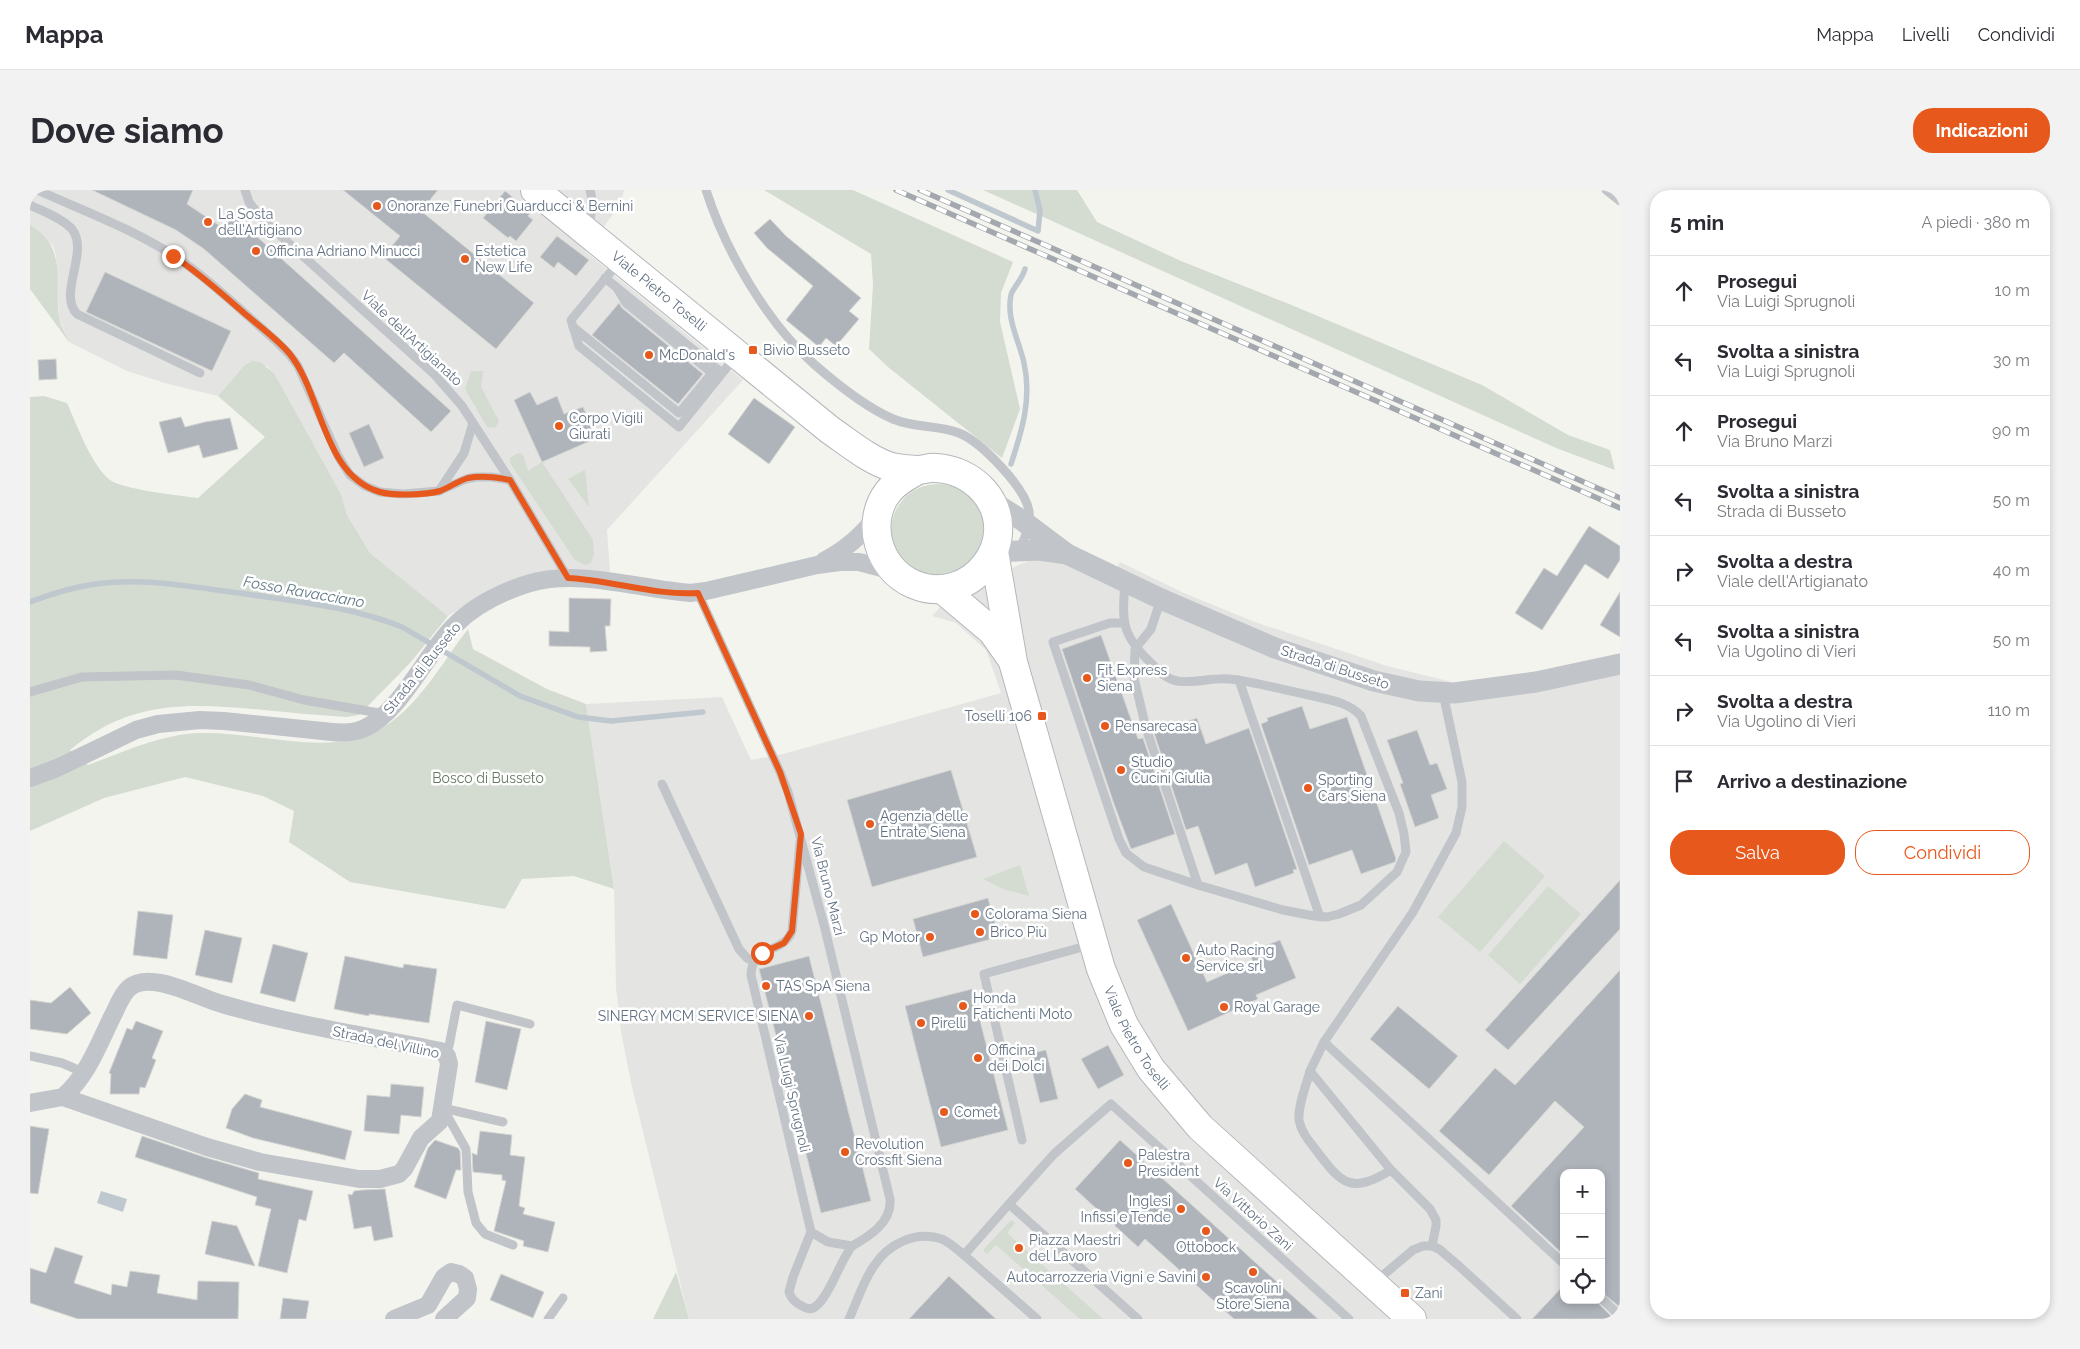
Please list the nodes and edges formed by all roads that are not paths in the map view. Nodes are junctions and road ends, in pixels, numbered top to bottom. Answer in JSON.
{"nodes":[{"id":1,"x":37,"y":190,"type":"edge"},
{"id":2,"x":244,"y":190,"type":"edge"},
{"id":3,"x":535,"y":190,"type":"edge"},
{"id":4,"x":590,"y":190,"type":"edge"},
{"id":5,"x":706,"y":190,"type":"edge"},
{"id":6,"x":1606,"y":190,"type":"edge"},
{"id":7,"x":1620,"y":201,"type":"edge"},
{"id":8,"x":30,"y":205,"type":"edge"},
{"id":9,"x":587,"y":232,"type":"junction"},
{"id":10,"x":613,"y":269,"type":"junction"},
{"id":11,"x":617,"y":288,"type":"junction"},
{"id":12,"x":572,"y":324,"type":"junction"},
{"id":13,"x":730,"y":364,"type":"junction"},
{"id":14,"x":200,"y":373,"type":"dead end"},
{"id":15,"x":472,"y":423,"type":"junction"},
{"id":16,"x":830,"y":430,"type":"junction"},
{"id":17,"x":918,"y":470,"type":"junction"},
{"id":18,"x":510,"y":480,"type":"junction"},
{"id":19,"x":439,"y":491,"type":"junction"},
{"id":20,"x":990,"y":500,"type":"junction"},
{"id":21,"x":878,"y":512,"type":"junction"},
{"id":22,"x":1029,"y":525,"type":"junction"},
{"id":23,"x":1007,"y":551,"type":"junction"},
{"id":24,"x":1067,"y":554,"type":"junction"},
{"id":25,"x":817,"y":565,"type":"junction"},
{"id":26,"x":893,"y":571,"type":"junction"},
{"id":27,"x":568,"y":578,"type":"junction"},
{"id":28,"x":1125,"y":582,"type":"junction"},
{"id":29,"x":942,"y":589,"type":"junction"},
{"id":30,"x":698,"y":593,"type":"junction"},
{"id":31,"x":1162,"y":599,"type":"junction"},
{"id":32,"x":1125,"y":623,"type":"junction"},
{"id":33,"x":1135,"y":649,"type":"junction"},
{"id":34,"x":1014,"y":662,"type":"junction"},
{"id":35,"x":1620,"y":664,"type":"edge"},
{"id":36,"x":1239,"y":680,"type":"junction"},
{"id":37,"x":30,"y":692,"type":"edge"},
{"id":38,"x":1443,"y":693,"type":"junction"},
{"id":39,"x":385,"y":714,"type":"junction"},
{"id":40,"x":30,"y":778,"type":"edge"},
{"id":41,"x":662,"y":784,"type":"dead end"},
{"id":42,"x":801,"y":834,"type":"junction"},
{"id":43,"x":1198,"y":885,"type":"junction"},
{"id":44,"x":1320,"y":917,"type":"junction"},
{"id":45,"x":1093,"y":944,"type":"junction"},
{"id":46,"x":754,"y":961,"type":"junction"},
{"id":47,"x":530,"y":1024,"type":"dead end"},
{"id":48,"x":1324,"y":1042,"type":"junction"},
{"id":49,"x":30,"y":1056,"type":"edge"},
{"id":50,"x":447,"y":1058,"type":"junction"},
{"id":51,"x":1310,"y":1071,"type":"junction"},
{"id":52,"x":85,"y":1074,"type":"junction"},
{"id":53,"x":63,"y":1097,"type":"junction"},
{"id":54,"x":30,"y":1103,"type":"edge"},
{"id":55,"x":443,"y":1108,"type":"junction"},
{"id":56,"x":503,"y":1122,"type":"dead end"},
{"id":57,"x":1022,"y":1140,"type":"dead end"},
{"id":58,"x":1391,"y":1170,"type":"junction"},
{"id":59,"x":1009,"y":1204,"type":"junction"},
{"id":60,"x":811,"y":1232,"type":"junction"},
{"id":61,"x":513,"y":1246,"type":"dead end"},
{"id":62,"x":852,"y":1246,"type":"junction"},
{"id":63,"x":1432,"y":1246,"type":"junction"},
{"id":64,"x":964,"y":1255,"type":"junction"},
{"id":65,"x":1560,"y":1260,"type":"edge"},
{"id":66,"x":1373,"y":1284,"type":"junction"},
{"id":67,"x":563,"y":1298,"type":"dead end"},
{"id":68,"x":1605,"y":1302,"type":"edge"},
{"id":69,"x":1401,"y":1313,"type":"edge"},
{"id":70,"x":1620,"y":1316,"type":"edge"},
{"id":71,"x":394,"y":1319,"type":"edge"},
{"id":72,"x":444,"y":1319,"type":"edge"},
{"id":73,"x":548,"y":1319,"type":"edge"},
{"id":74,"x":849,"y":1319,"type":"edge"},
{"id":75,"x":1037,"y":1319,"type":"edge"},
{"id":76,"x":1138,"y":1319,"type":"edge"},
{"id":77,"x":1349,"y":1319,"type":"edge"},
{"id":78,"x":1517,"y":1319,"type":"edge"}],
"edges":[{"from":1,"to":19,"type":"lane"},
{"from":2,"to":15,"type":"lane","name":"Viale dell'Artigianato"},
{"from":3,"to":9,"type":"main road","name":"Viale Pietro Toselli"},
{"from":4,"to":9,"type":"lane"},
{"from":5,"to":22,"type":"lane"},
{"from":6,"to":7,"type":"lane"},
{"from":8,"to":14,"type":"lane"},
{"from":9,"to":10,"type":"main road","name":"Viale Pietro Toselli"},
{"from":10,"to":11,"type":"lane"},
{"from":10,"to":12,"type":"lane"},
{"from":10,"to":13,"type":"main road","name":"Viale Pietro Toselli"},
{"from":11,"to":12,"type":"lane"},
{"from":11,"to":13,"type":"lane"},
{"from":12,"to":13,"type":"lane"},
{"from":13,"to":16,"type":"main road","name":"Viale Pietro Toselli"},
{"from":15,"to":18,"type":"lane","name":"Viale dell'Artigianato"},
{"from":15,"to":19,"type":"lane"},
{"from":16,"to":17,"type":"main road","name":"Viale Pietro Toselli"},
{"from":16,"to":21,"type":"main road","name":"Viale Pietro Toselli"},
{"from":17,"to":20,"type":"main road","name":"Viale Pietro Toselli"},
{"from":17,"to":21,"type":"main road","name":"Viale Pietro Toselli"},
{"from":18,"to":19,"type":"lane"},
{"from":18,"to":27,"type":"lane","name":"Viale dell'Artigianato"},
{"from":20,"to":22,"type":"street","name":"Strada di Busseto"},
{"from":20,"to":23,"type":"main road","name":"Viale Pietro Toselli"},
{"from":21,"to":25,"type":"street","name":"Strada di Busseto"},
{"from":21,"to":26,"type":"main road","name":"Viale Pietro Toselli"},
{"from":22,"to":23,"type":"lane"},
{"from":22,"to":24,"type":"street","name":"Strada di Busseto"},
{"from":23,"to":24,"type":"street","name":"Strada di Busseto"},
{"from":23,"to":29,"type":"main road","name":"Viale Pietro Toselli"},
{"from":23,"to":34,"type":"main road","name":"Viale Pietro Toselli"},
{"from":24,"to":28,"type":"street","name":"Strada di Busseto"},
{"from":25,"to":26,"type":"street","name":"Strada di Busseto"},
{"from":25,"to":30,"type":"street","name":"Strada di Busseto"},
{"from":26,"to":29,"type":"main road","name":"Viale Pietro Toselli"},
{"from":27,"to":30,"type":"street","name":"Strada di Busseto"},
{"from":27,"to":39,"type":"street","name":"Strada di Busseto"},
{"from":28,"to":31,"type":"street","name":"Strada di Busseto"},
{"from":28,"to":32,"type":"lane"},
{"from":29,"to":34,"type":"main road","name":"Viale Pietro Toselli"},
{"from":30,"to":42,"type":"lane","name":"Via Bruno Marzi"},
{"from":31,"to":33,"type":"lane"},
{"from":31,"to":38,"type":"street","name":"Strada di Busseto"},
{"from":32,"to":33,"type":"lane"},
{"from":32,"to":43,"type":"lane"},
{"from":33,"to":36,"type":"lane"},
{"from":33,"to":43,"type":"lane"},
{"from":34,"to":45,"type":"main road","name":"Viale Pietro Toselli"},
{"from":35,"to":38,"type":"street","name":"Strada di Busseto"},
{"from":36,"to":44,"type":"lane"},
{"from":36,"to":44,"type":"lane"},
{"from":37,"to":39,"type":"lane"},
{"from":38,"to":48,"type":"lane"},
{"from":39,"to":40,"type":"street","name":"Strada di Busseto"},
{"from":41,"to":46,"type":"lane"},
{"from":42,"to":46,"type":"lane"},
{"from":42,"to":62,"type":"lane","name":"Via Bruno Marzi"},
{"from":43,"to":44,"type":"lane"},
{"from":45,"to":57,"type":"lane"},
{"from":45,"to":66,"type":"main road","name":"Viale Pietro Toselli"},
{"from":46,"to":60,"type":"lane","name":"Via Luigi Sprugnoli"},
{"from":47,"to":50,"type":"lane"},
{"from":48,"to":51,"type":"lane"},
{"from":48,"to":65,"type":"lane"},
{"from":49,"to":52,"type":"lane"},
{"from":50,"to":52,"type":"street","name":"Strada del Villino"},
{"from":50,"to":55,"type":"street","name":"Strada del Villino"},
{"from":51,"to":58,"type":"lane"},
{"from":51,"to":58,"type":"lane"},
{"from":52,"to":53,"type":"street","name":"Strada del Villino"},
{"from":53,"to":54,"type":"street","name":"Strada del Villino"},
{"from":53,"to":55,"type":"street","name":"Strada del Villino"},
{"from":55,"to":56,"type":"lane"},
{"from":55,"to":61,"type":"lane"},
{"from":58,"to":63,"type":"lane"},
{"from":59,"to":64,"type":"lane"},
{"from":59,"to":76,"type":"lane"},
{"from":59,"to":77,"type":"lane","name":"Via Vittorio Zani"},
{"from":60,"to":62,"type":"lane"},
{"from":60,"to":62,"type":"lane"},
{"from":63,"to":66,"type":"lane"},
{"from":63,"to":78,"type":"lane"},
{"from":64,"to":74,"type":"lane"},
{"from":64,"to":75,"type":"lane"},
{"from":66,"to":69,"type":"main road","name":"Viale Pietro Toselli"},
{"from":67,"to":73,"type":"lane"},
{"from":68,"to":70,"type":"lane"},
{"from":71,"to":72,"type":"street"}]}
